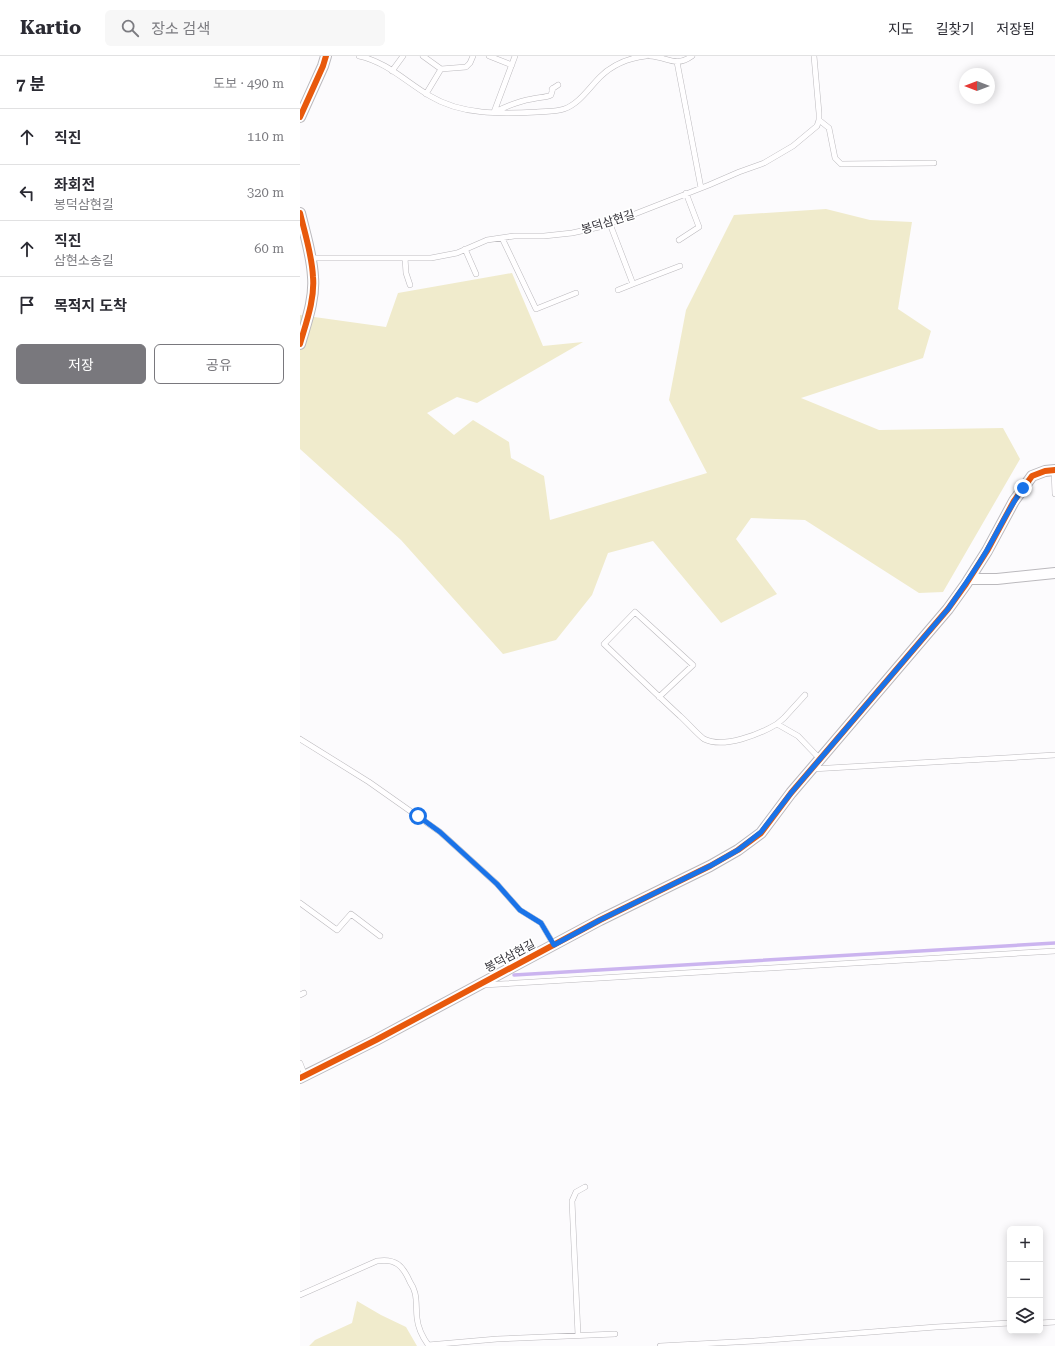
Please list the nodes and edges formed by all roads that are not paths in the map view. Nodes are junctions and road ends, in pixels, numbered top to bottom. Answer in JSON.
{"nodes":[{"id":1,"x":326,"y":56,"type":"edge"},
{"id":2,"x":359,"y":56,"type":"edge"},
{"id":3,"x":403,"y":56,"type":"edge"},
{"id":4,"x":423,"y":56,"type":"edge"},
{"id":5,"x":473,"y":56,"type":"edge"},
{"id":6,"x":489,"y":56,"type":"edge"},
{"id":7,"x":515,"y":56,"type":"edge"},
{"id":8,"x":646,"y":56,"type":"edge"},
{"id":9,"x":650,"y":56,"type":"edge"},
{"id":10,"x":692,"y":56,"type":"edge"},
{"id":11,"x":814,"y":56,"type":"edge"},
{"id":12,"x":677,"y":62,"type":"junction"},
{"id":13,"x":512,"y":65,"type":"junction"},
{"id":14,"x":441,"y":69,"type":"junction"},
{"id":15,"x":392,"y":71,"type":"junction"},
{"id":16,"x":558,"y":85,"type":"dead end"},
{"id":17,"x":426,"y":94,"type":"junction"},
{"id":18,"x":494,"y":112,"type":"junction"},
{"id":19,"x":300,"y":117,"type":"edge"},
{"id":20,"x":819,"y":120,"type":"junction"},
{"id":21,"x":934,"y":163,"type":"dead end"},
{"id":22,"x":701,"y":188,"type":"junction"},
{"id":23,"x":686,"y":194,"type":"junction"},
{"id":24,"x":300,"y":213,"type":"edge"},
{"id":25,"x":610,"y":224,"type":"junction"},
{"id":26,"x":502,"y":238,"type":"junction"},
{"id":27,"x":679,"y":240,"type":"dead end"},
{"id":28,"x":465,"y":249,"type":"junction"},
{"id":29,"x":311,"y":258,"type":"junction"},
{"id":30,"x":405,"y":258,"type":"junction"},
{"id":31,"x":680,"y":266,"type":"dead end"},
{"id":32,"x":476,"y":274,"type":"dead end"},
{"id":33,"x":633,"y":284,"type":"junction"},
{"id":34,"x":410,"y":286,"type":"dead end"},
{"id":35,"x":618,"y":290,"type":"dead end"},
{"id":36,"x":576,"y":293,"type":"dead end"},
{"id":37,"x":300,"y":344,"type":"edge"},
{"id":38,"x":1054,"y":470,"type":"edge"},
{"id":39,"x":1055,"y":494,"type":"edge"},
{"id":40,"x":1055,"y":573,"type":"edge"},
{"id":41,"x":967,"y":582,"type":"junction"},
{"id":42,"x":805,"y":695,"type":"dead end"},
{"id":43,"x":659,"y":696,"type":"junction"},
{"id":44,"x":777,"y":724,"type":"junction"},
{"id":45,"x":300,"y":739,"type":"edge"},
{"id":46,"x":1055,"y":755,"type":"edge"},
{"id":47,"x":820,"y":759,"type":"junction"},
{"id":48,"x":812,"y":769,"type":"junction"},
{"id":49,"x":300,"y":903,"type":"edge"},
{"id":50,"x":380,"y":936,"type":"dead end"},
{"id":51,"x":554,"y":945,"type":"junction"},
{"id":52,"x":1055,"y":951,"type":"edge"},
{"id":53,"x":478,"y":986,"type":"junction"},
{"id":54,"x":300,"y":1063,"type":"edge"},
{"id":55,"x":302,"y":1077,"type":"edge"},
{"id":56,"x":585,"y":1187,"type":"dead end"},
{"id":57,"x":300,"y":1295,"type":"edge"},
{"id":58,"x":1055,"y":1322,"type":"edge"},
{"id":59,"x":1007,"y":1323,"type":"edge"},
{"id":60,"x":1043,"y":1323,"type":"edge"},
{"id":61,"x":615,"y":1334,"type":"dead end"},
{"id":62,"x":578,"y":1335,"type":"junction"},
{"id":63,"x":428,"y":1346,"type":"edge"},
{"id":64,"x":660,"y":1346,"type":"edge"}],
"edges":[{"from":1,"to":19,"type":"street"},
{"from":2,"to":15,"type":"lane"},
{"from":3,"to":15,"type":"lane"},
{"from":4,"to":14,"type":"lane"},
{"from":5,"to":14,"type":"lane"},
{"from":6,"to":13,"type":"lane"},
{"from":7,"to":13,"type":"lane"},
{"from":8,"to":18,"type":"lane"},
{"from":9,"to":12,"type":"lane"},
{"from":10,"to":12,"type":"lane"},
{"from":11,"to":20,"type":"lane"},
{"from":12,"to":22,"type":"lane"},
{"from":13,"to":18,"type":"lane"},
{"from":14,"to":17,"type":"lane"},
{"from":15,"to":17,"type":"lane"},
{"from":16,"to":18,"type":"lane"},
{"from":17,"to":18,"type":"lane"},
{"from":20,"to":21,"type":"lane"},
{"from":20,"to":22,"type":"lane","name":"봉덕삼현길"},
{"from":22,"to":23,"type":"lane","name":"봉덕삼현길"},
{"from":23,"to":25,"type":"lane","name":"봉덕삼현길"},
{"from":23,"to":27,"type":"lane"},
{"from":24,"to":29,"type":"street"},
{"from":25,"to":26,"type":"lane","name":"봉덕삼현길"},
{"from":25,"to":33,"type":"lane"},
{"from":26,"to":28,"type":"lane","name":"봉덕삼현길"},
{"from":26,"to":36,"type":"lane"},
{"from":28,"to":30,"type":"lane","name":"봉덕삼현길"},
{"from":28,"to":32,"type":"lane"},
{"from":29,"to":30,"type":"lane","name":"봉덕삼현길"},
{"from":29,"to":37,"type":"street"},
{"from":30,"to":34,"type":"lane"},
{"from":31,"to":33,"type":"lane"},
{"from":33,"to":35,"type":"lane"},
{"from":38,"to":39,"type":"lane"},
{"from":38,"to":41,"type":"street","name":"봉덕삼현길"},
{"from":40,"to":41,"type":"street"},
{"from":41,"to":47,"type":"street","name":"봉덕삼현길"},
{"from":42,"to":44,"type":"lane"},
{"from":43,"to":43,"type":"lane"},
{"from":43,"to":44,"type":"lane"},
{"from":44,"to":47,"type":"lane"},
{"from":45,"to":51,"type":"lane"},
{"from":46,"to":48,"type":"lane"},
{"from":47,"to":48,"type":"street","name":"봉덕삼현길"},
{"from":48,"to":51,"type":"street","name":"봉덕삼현길"},
{"from":49,"to":50,"type":"lane"},
{"from":51,"to":53,"type":"street","name":"봉덕삼현길"},
{"from":52,"to":53,"type":"lane"},
{"from":53,"to":55,"type":"street","name":"봉덕삼현길"},
{"from":54,"to":55,"type":"lane"},
{"from":56,"to":62,"type":"lane"},
{"from":57,"to":63,"type":"lane"},
{"from":58,"to":60,"type":"lane"},
{"from":59,"to":64,"type":"lane"},
{"from":61,"to":62,"type":"lane"},
{"from":62,"to":63,"type":"lane"}]}
